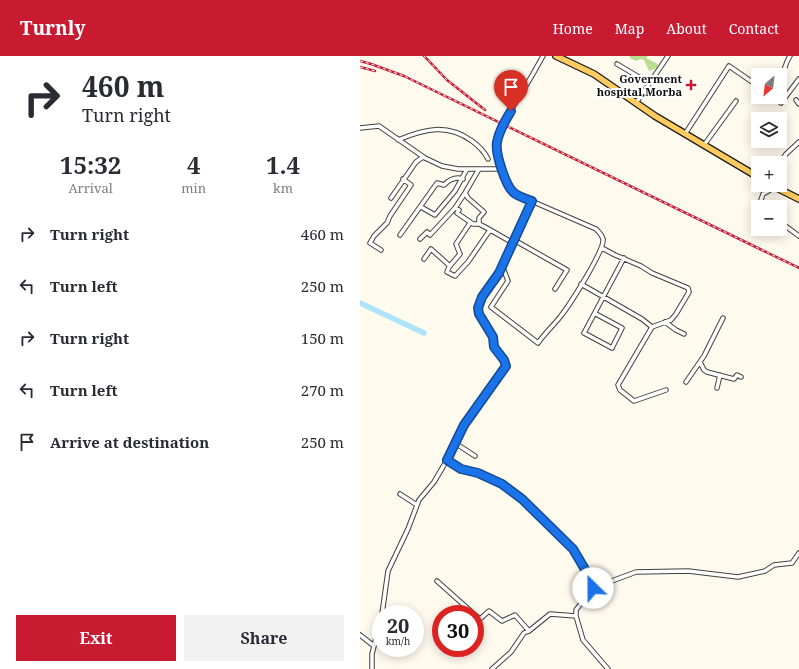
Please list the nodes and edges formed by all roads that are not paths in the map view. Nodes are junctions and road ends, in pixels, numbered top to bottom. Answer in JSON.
{"nodes":[{"id":1,"x":543,"y":56,"type":"edge"},
{"id":2,"x":556,"y":56,"type":"edge"},
{"id":3,"x":668,"y":56,"type":"edge"},
{"id":4,"x":790,"y":56,"type":"edge"},
{"id":5,"x":617,"y":64,"type":"dead end"},
{"id":6,"x":785,"y":68,"type":"edge"},
{"id":7,"x":799,"y":79,"type":"edge"},
{"id":8,"x":751,"y":81,"type":"edge"},
{"id":9,"x":649,"y":83,"type":"junction"},
{"id":10,"x":787,"y":95,"type":"edge"},
{"id":11,"x":796,"y":100,"type":"dead end"},
{"id":12,"x":736,"y":101,"type":"dead end"},
{"id":13,"x":636,"y":103,"type":"junction"},
{"id":14,"x":799,"y":104,"type":"edge"},
{"id":15,"x":360,"y":128,"type":"edge"},
{"id":16,"x":685,"y":134,"type":"junction"},
{"id":17,"x":398,"y":140,"type":"junction"},
{"id":18,"x":799,"y":142,"type":"edge"},
{"id":19,"x":704,"y":145,"type":"junction"},
{"id":20,"x":423,"y":156,"type":"junction"},
{"id":21,"x":785,"y":156,"type":"edge"},
{"id":22,"x":488,"y":159,"type":"dead end"},
{"id":23,"x":467,"y":169,"type":"junction"},
{"id":24,"x":502,"y":169,"type":"junction"},
{"id":25,"x":479,"y":170,"type":"junction"},
{"id":26,"x":751,"y":173,"type":"edge"},
{"id":27,"x":403,"y":179,"type":"junction"},
{"id":28,"x":463,"y":179,"type":"junction"},
{"id":29,"x":766,"y":192,"type":"edge"},
{"id":30,"x":784,"y":192,"type":"edge"},
{"id":31,"x":465,"y":193,"type":"junction"},
{"id":32,"x":391,"y":198,"type":"dead end"},
{"id":33,"x":799,"y":199,"type":"edge"},
{"id":34,"x":761,"y":200,"type":"edge"},
{"id":35,"x":532,"y":201,"type":"junction"},
{"id":36,"x":421,"y":207,"type":"junction"},
{"id":37,"x":455,"y":208,"type":"junction"},
{"id":38,"x":470,"y":223,"type":"dead end"},
{"id":39,"x":479,"y":224,"type":"junction"},
{"id":40,"x":401,"y":225,"type":"dead end"},
{"id":41,"x":787,"y":226,"type":"edge"},
{"id":42,"x":405,"y":228,"type":"junction"},
{"id":43,"x":490,"y":230,"type":"junction"},
{"id":44,"x":400,"y":235,"type":"dead end"},
{"id":45,"x":799,"y":236,"type":"edge"},
{"id":46,"x":420,"y":239,"type":"dead end"},
{"id":47,"x":514,"y":241,"type":"junction"},
{"id":48,"x":602,"y":248,"type":"junction"},
{"id":49,"x":381,"y":250,"type":"dead end"},
{"id":50,"x":624,"y":258,"type":"junction"},
{"id":51,"x":424,"y":259,"type":"dead end"},
{"id":52,"x":502,"y":265,"type":"junction"},
{"id":53,"x":450,"y":266,"type":"junction"},
{"id":54,"x":581,"y":284,"type":"junction"},
{"id":55,"x":555,"y":289,"type":"dead end"},
{"id":56,"x":604,"y":297,"type":"junction"},
{"id":57,"x":596,"y":314,"type":"junction"},
{"id":58,"x":723,"y":318,"type":"dead end"},
{"id":59,"x":665,"y":322,"type":"junction"},
{"id":60,"x":652,"y":327,"type":"junction"},
{"id":61,"x":684,"y":334,"type":"dead end"},
{"id":62,"x":700,"y":362,"type":"junction"},
{"id":63,"x":720,"y":375,"type":"junction"},
{"id":64,"x":741,"y":377,"type":"dead end"},
{"id":65,"x":686,"y":382,"type":"dead end"},
{"id":66,"x":716,"y":388,"type":"dead end"},
{"id":67,"x":666,"y":390,"type":"dead end"},
{"id":68,"x":455,"y":443,"type":"junction"},
{"id":69,"x":475,"y":456,"type":"dead end"},
{"id":70,"x":447,"y":460,"type":"junction"},
{"id":71,"x":400,"y":494,"type":"dead end"},
{"id":72,"x":417,"y":505,"type":"junction"},
{"id":73,"x":799,"y":553,"type":"edge"},
{"id":74,"x":437,"y":581,"type":"dead end"},
{"id":75,"x":593,"y":588,"type":"junction"},
{"id":76,"x":383,"y":605,"type":"edge"},
{"id":77,"x":464,"y":605,"type":"edge"},
{"id":78,"x":484,"y":615,"type":"edge"},
{"id":79,"x":576,"y":616,"type":"junction"},
{"id":80,"x":529,"y":631,"type":"junction"},
{"id":81,"x":360,"y":635,"type":"edge"},
{"id":82,"x":372,"y":644,"type":"edge"},
{"id":83,"x":372,"y":657,"type":"edge"},
{"id":84,"x":372,"y":669,"type":"edge"},
{"id":85,"x":492,"y":669,"type":"edge"},
{"id":86,"x":608,"y":669,"type":"edge"}],
"edges":[{"from":1,"to":24,"type":"street"},
{"from":2,"to":13,"type":"main road"},
{"from":3,"to":9,"type":"street"},
{"from":4,"to":6,"type":"street"},
{"from":5,"to":9,"type":"street"},
{"from":7,"to":10,"type":"street"},
{"from":8,"to":16,"type":"street"},
{"from":9,"to":13,"type":"street"},
{"from":11,"to":14,"type":"street"},
{"from":12,"to":19,"type":"street"},
{"from":13,"to":16,"type":"main road"},
{"from":15,"to":17,"type":"street"},
{"from":16,"to":19,"type":"main road"},
{"from":17,"to":20,"type":"street"},
{"from":17,"to":22,"type":"street"},
{"from":18,"to":21,"type":"street"},
{"from":19,"to":26,"type":"main road"},
{"from":20,"to":23,"type":"street"},
{"from":20,"to":27,"type":"street"},
{"from":23,"to":25,"type":"street"},
{"from":23,"to":28,"type":"street"},
{"from":24,"to":25,"type":"street"},
{"from":24,"to":35,"type":"street"},
{"from":25,"to":31,"type":"street"},
{"from":27,"to":32,"type":"street"},
{"from":27,"to":49,"type":"street"},
{"from":28,"to":36,"type":"street"},
{"from":28,"to":36,"type":"street"},
{"from":29,"to":34,"type":"street"},
{"from":30,"to":33,"type":"main road"},
{"from":31,"to":37,"type":"street"},
{"from":31,"to":39,"type":"street"},
{"from":35,"to":47,"type":"street"},
{"from":35,"to":48,"type":"street"},
{"from":36,"to":42,"type":"street"},
{"from":37,"to":39,"type":"street"},
{"from":37,"to":46,"type":"street"},
{"from":38,"to":53,"type":"street"},
{"from":39,"to":43,"type":"street"},
{"from":40,"to":42,"type":"street"},
{"from":41,"to":45,"type":"street"},
{"from":42,"to":44,"type":"street"},
{"from":43,"to":47,"type":"street"},
{"from":43,"to":53,"type":"street"},
{"from":47,"to":52,"type":"street"},
{"from":47,"to":55,"type":"street"},
{"from":48,"to":50,"type":"street"},
{"from":48,"to":54,"type":"street"},
{"from":50,"to":56,"type":"street"},
{"from":50,"to":59,"type":"street"},
{"from":51,"to":53,"type":"street"},
{"from":52,"to":54,"type":"street"},
{"from":52,"to":68,"type":"street"},
{"from":54,"to":56,"type":"street"},
{"from":56,"to":57,"type":"street"},
{"from":56,"to":60,"type":"street"},
{"from":57,"to":57,"type":"street"},
{"from":58,"to":62,"type":"street"},
{"from":59,"to":60,"type":"street"},
{"from":59,"to":61,"type":"street"},
{"from":60,"to":67,"type":"street"},
{"from":62,"to":63,"type":"street"},
{"from":62,"to":65,"type":"street"},
{"from":63,"to":64,"type":"street"},
{"from":63,"to":66,"type":"street"},
{"from":68,"to":69,"type":"street"},
{"from":68,"to":70,"type":"street"},
{"from":70,"to":72,"type":"street"},
{"from":70,"to":75,"type":"street"},
{"from":71,"to":72,"type":"street"},
{"from":72,"to":76,"type":"street"},
{"from":73,"to":75,"type":"street"},
{"from":74,"to":77,"type":"street"},
{"from":75,"to":79,"type":"street"},
{"from":78,"to":80,"type":"street"},
{"from":79,"to":80,"type":"street"},
{"from":79,"to":86,"type":"street"},
{"from":80,"to":85,"type":"street"},
{"from":81,"to":82,"type":"street"},
{"from":83,"to":84,"type":"street"}]}
